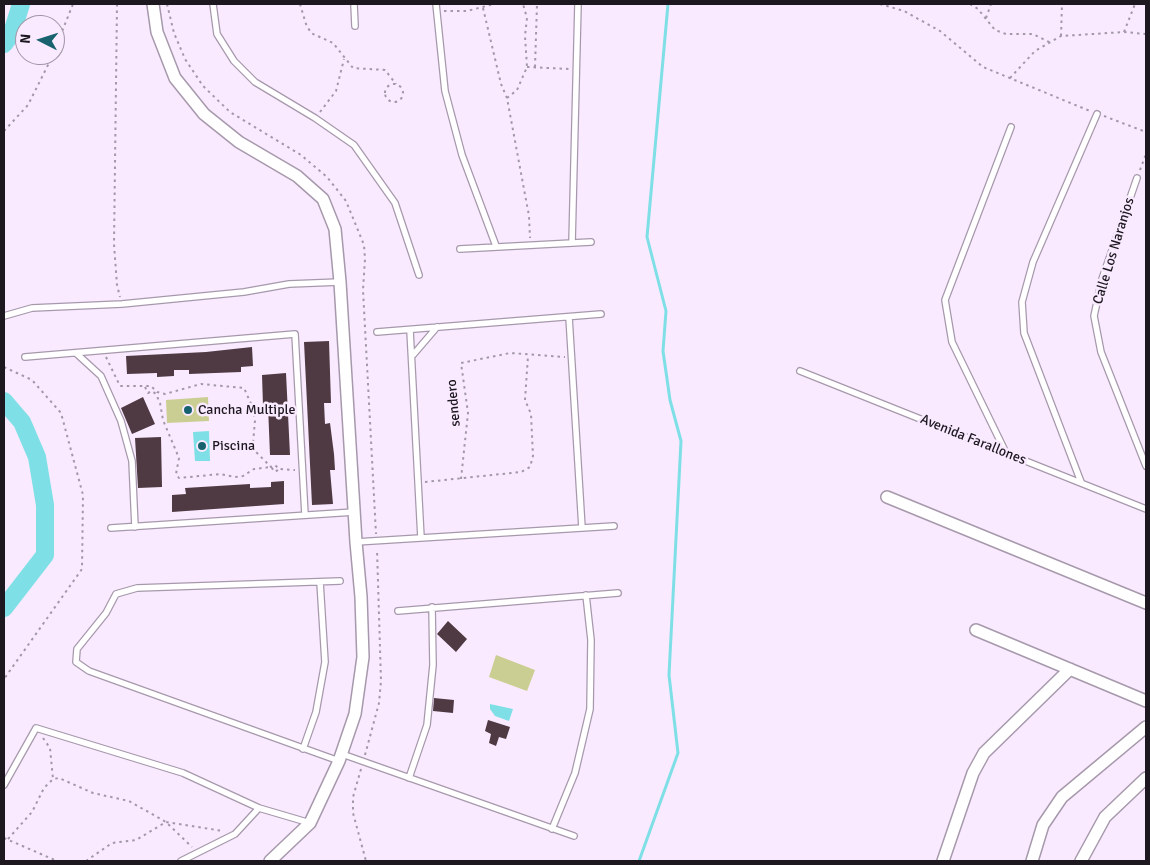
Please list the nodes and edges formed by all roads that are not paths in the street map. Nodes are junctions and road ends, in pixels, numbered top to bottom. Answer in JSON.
{"nodes":[{"id":1,"x":153,"y":4,"type":"edge"},
{"id":2,"x":213,"y":4,"type":"edge"},
{"id":3,"x":354,"y":4,"type":"edge"},
{"id":4,"x":436,"y":4,"type":"edge"},
{"id":5,"x":578,"y":4,"type":"edge"},
{"id":6,"x":355,"y":26,"type":"dead end"},
{"id":7,"x":1097,"y":114,"type":"road end"},
{"id":8,"x":1011,"y":127,"type":"dead end"},
{"id":9,"x":1137,"y":178,"type":"road end"},
{"id":10,"x":591,"y":242,"type":"dead end"},
{"id":11,"x":572,"y":243,"type":"junction"},
{"id":12,"x":496,"y":246,"type":"junction"},
{"id":13,"x":460,"y":249,"type":"dead end"},
{"id":14,"x":419,"y":276,"type":"dead end"},
{"id":15,"x":340,"y":282,"type":"junction"},
{"id":16,"x":601,"y":314,"type":"dead end"},
{"id":17,"x":4,"y":316,"type":"edge"},
{"id":18,"x":569,"y":316,"type":"junction"},
{"id":19,"x":437,"y":327,"type":"junction"},
{"id":20,"x":410,"y":330,"type":"junction"},
{"id":21,"x":377,"y":332,"type":"dead end"},
{"id":22,"x":77,"y":354,"type":"junction"},
{"id":23,"x":413,"y":355,"type":"junction"},
{"id":24,"x":25,"y":357,"type":"dead end"},
{"id":25,"x":800,"y":370,"type":"dead end"},
{"id":26,"x":1006,"y":453,"type":"junction"},
{"id":27,"x":1146,"y":466,"type":"edge"},
{"id":28,"x":1080,"y":482,"type":"junction"},
{"id":29,"x":887,"y":497,"type":"dead end"},
{"id":30,"x":1146,"y":509,"type":"edge"},
{"id":31,"x":354,"y":512,"type":"junction"},
{"id":32,"x":305,"y":515,"type":"junction"},
{"id":33,"x":614,"y":526,"type":"dead end"},
{"id":34,"x":135,"y":527,"type":"junction"},
{"id":35,"x":111,"y":528,"type":"dead end"},
{"id":36,"x":582,"y":528,"type":"junction"},
{"id":37,"x":421,"y":538,"type":"junction"},
{"id":38,"x":356,"y":542,"type":"junction"},
{"id":39,"x":340,"y":581,"type":"dead end"},
{"id":40,"x":320,"y":582,"type":"junction"},
{"id":41,"x":618,"y":593,"type":"dead end"},
{"id":42,"x":586,"y":595,"type":"junction"},
{"id":43,"x":1146,"y":603,"type":"edge"},
{"id":44,"x":432,"y":608,"type":"junction"},
{"id":45,"x":398,"y":610,"type":"dead end"},
{"id":46,"x":976,"y":630,"type":"dead end"},
{"id":47,"x":1070,"y":669,"type":"junction"},
{"id":48,"x":1146,"y":701,"type":"edge"},
{"id":49,"x":1146,"y":727,"type":"edge"},
{"id":50,"x":303,"y":749,"type":"junction"},
{"id":51,"x":341,"y":758,"type":"junction"},
{"id":52,"x":409,"y":778,"type":"junction"},
{"id":53,"x":1146,"y":778,"type":"edge"},
{"id":54,"x":4,"y":785,"type":"edge"},
{"id":55,"x":259,"y":808,"type":"junction"},
{"id":56,"x":310,"y":823,"type":"junction"},
{"id":57,"x":552,"y":828,"type":"junction"},
{"id":58,"x":574,"y":836,"type":"dead end"},
{"id":59,"x":275,"y":860,"type":"edge"},
{"id":60,"x":181,"y":861,"type":"edge"},
{"id":61,"x":943,"y":861,"type":"edge"},
{"id":62,"x":1032,"y":861,"type":"edge"},
{"id":63,"x":1082,"y":861,"type":"edge"}],
"edges":[{"from":1,"to":15,"type":"street"},
{"from":2,"to":14,"type":"lane"},
{"from":3,"to":6,"type":"lane"},
{"from":4,"to":12,"type":"lane"},
{"from":5,"to":11,"type":"lane"},
{"from":7,"to":28,"type":"lane"},
{"from":8,"to":26,"type":"lane"},
{"from":9,"to":27,"type":"lane","name":"Calle Los Naranjos"},
{"from":10,"to":11,"type":"lane"},
{"from":11,"to":12,"type":"lane"},
{"from":12,"to":13,"type":"lane"},
{"from":15,"to":17,"type":"lane"},
{"from":15,"to":31,"type":"street"},
{"from":16,"to":18,"type":"lane"},
{"from":18,"to":19,"type":"lane"},
{"from":18,"to":36,"type":"lane"},
{"from":19,"to":20,"type":"lane"},
{"from":19,"to":23,"type":"lane"},
{"from":20,"to":21,"type":"lane"},
{"from":20,"to":23,"type":"lane"},
{"from":22,"to":24,"type":"lane"},
{"from":22,"to":32,"type":"lane"},
{"from":22,"to":34,"type":"lane"},
{"from":23,"to":37,"type":"lane"},
{"from":25,"to":26,"type":"lane","name":"Avenida Farallones"},
{"from":26,"to":28,"type":"lane","name":"Avenida Farallones"},
{"from":28,"to":30,"type":"lane","name":"Avenida Farallones"},
{"from":29,"to":43,"type":"street"},
{"from":31,"to":32,"type":"lane"},
{"from":31,"to":38,"type":"street"},
{"from":32,"to":34,"type":"lane"},
{"from":33,"to":36,"type":"lane"},
{"from":34,"to":35,"type":"lane"},
{"from":36,"to":37,"type":"lane"},
{"from":37,"to":38,"type":"lane"},
{"from":38,"to":51,"type":"street"},
{"from":39,"to":40,"type":"lane"},
{"from":40,"to":50,"type":"lane"},
{"from":40,"to":50,"type":"lane"},
{"from":41,"to":42,"type":"lane"},
{"from":42,"to":44,"type":"lane"},
{"from":42,"to":57,"type":"lane"},
{"from":44,"to":45,"type":"lane"},
{"from":44,"to":52,"type":"lane"},
{"from":46,"to":47,"type":"street"},
{"from":47,"to":48,"type":"street"},
{"from":47,"to":61,"type":"street"},
{"from":49,"to":62,"type":"street"},
{"from":50,"to":51,"type":"lane"},
{"from":51,"to":52,"type":"lane"},
{"from":51,"to":56,"type":"street"},
{"from":52,"to":57,"type":"lane"},
{"from":53,"to":63,"type":"street"},
{"from":54,"to":55,"type":"lane"},
{"from":55,"to":56,"type":"lane"},
{"from":55,"to":60,"type":"lane"},
{"from":56,"to":59,"type":"street"},
{"from":57,"to":58,"type":"lane"}]}
